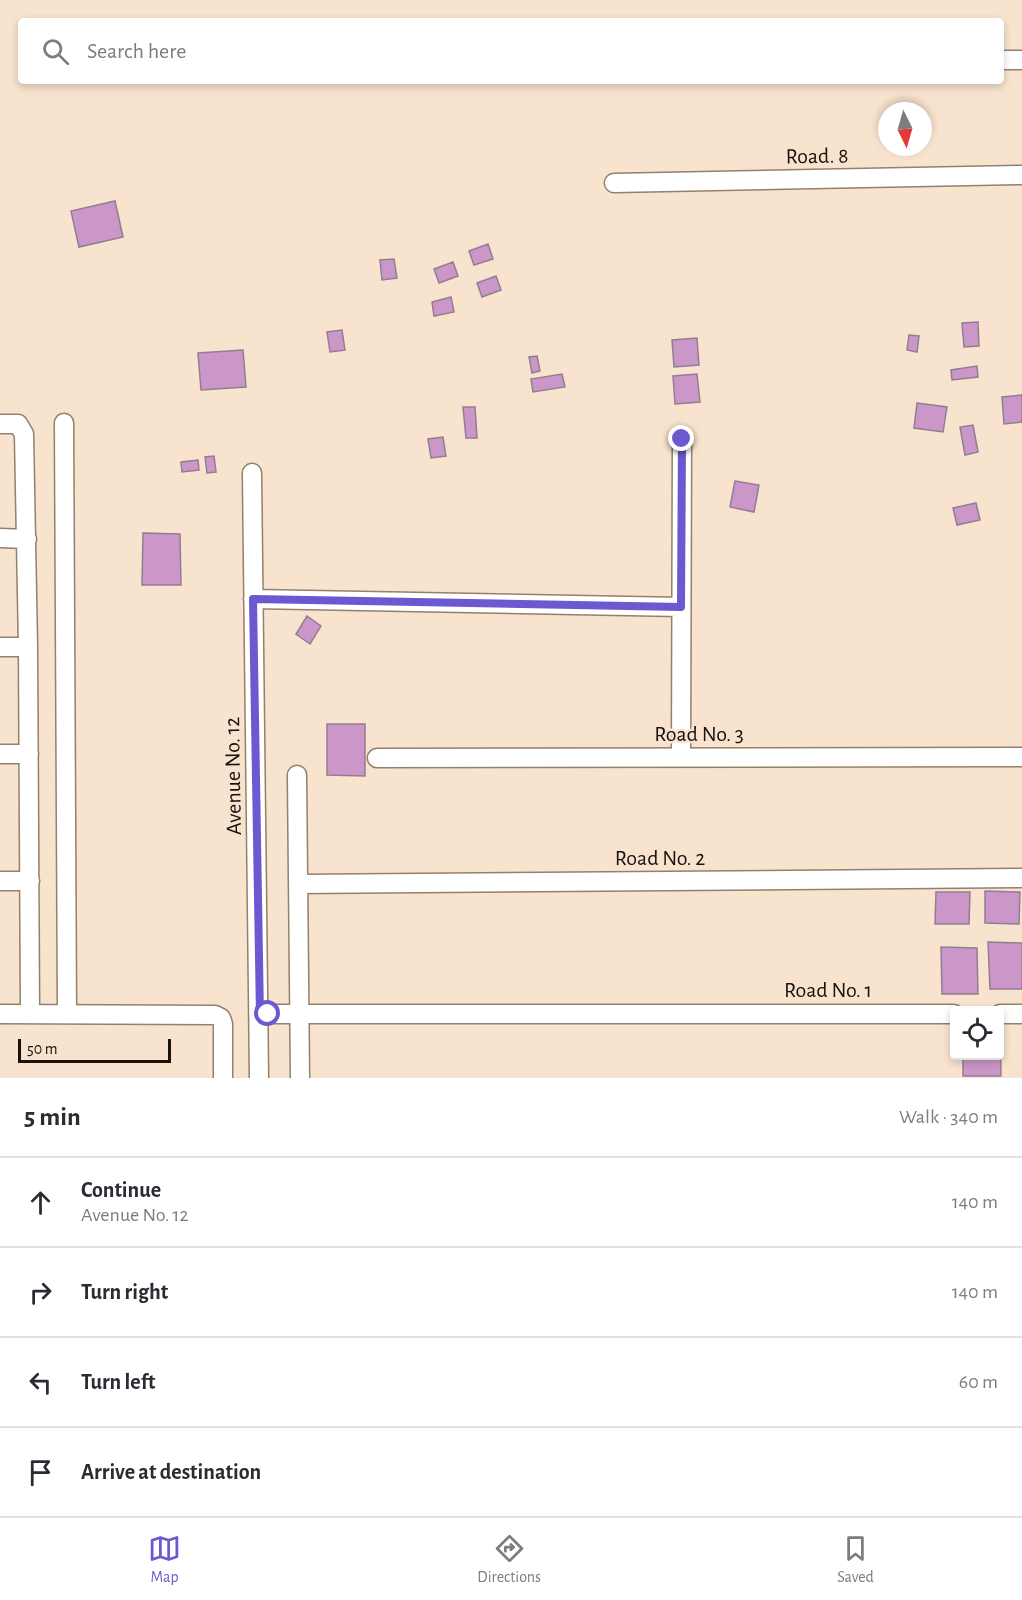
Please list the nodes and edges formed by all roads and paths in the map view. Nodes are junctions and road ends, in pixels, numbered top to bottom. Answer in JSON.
{"nodes":[{"id":1,"x":1004,"y":60,"type":"edge"},
{"id":2,"x":1022,"y":60,"type":"edge"},
{"id":3,"x":1022,"y":175,"type":"edge"},
{"id":4,"x":614,"y":183,"type":"dead end"},
{"id":5,"x":64,"y":423,"type":"dead end"},
{"id":6,"x":0,"y":424,"type":"edge"},
{"id":7,"x":682,"y":439,"type":"dead end"},
{"id":8,"x":252,"y":473,"type":"dead end"},
{"id":9,"x":0,"y":538,"type":"edge"},
{"id":10,"x":27,"y":538,"type":"junction"},
{"id":11,"x":253,"y":599,"type":"junction"},
{"id":12,"x":681,"y":607,"type":"junction"},
{"id":13,"x":28,"y":646,"type":"junction"},
{"id":14,"x":0,"y":647,"type":"edge"},
{"id":15,"x":0,"y":754,"type":"edge"},
{"id":16,"x":29,"y":754,"type":"junction"},
{"id":17,"x":681,"y":757,"type":"junction"},
{"id":18,"x":1022,"y":757,"type":"edge"},
{"id":19,"x":377,"y":758,"type":"dead end"},
{"id":20,"x":297,"y":775,"type":"dead end"},
{"id":21,"x":1022,"y":878,"type":"edge"},
{"id":22,"x":30,"y":880,"type":"junction"},
{"id":23,"x":0,"y":881,"type":"edge"},
{"id":24,"x":299,"y":884,"type":"junction"},
{"id":25,"x":30,"y":1013,"type":"junction"},
{"id":26,"x":0,"y":1014,"type":"edge"},
{"id":27,"x":67,"y":1014,"type":"junction"},
{"id":28,"x":300,"y":1014,"type":"junction"},
{"id":29,"x":950,"y":1014,"type":"edge"},
{"id":30,"x":1004,"y":1014,"type":"edge"},
{"id":31,"x":1022,"y":1014,"type":"edge"},
{"id":32,"x":260,"y":1017,"type":"junction"},
{"id":33,"x":223,"y":1078,"type":"edge"},
{"id":34,"x":259,"y":1078,"type":"edge"},
{"id":35,"x":300,"y":1078,"type":"edge"}],
"edges":[{"from":1,"to":2,"type":"street"},
{"from":3,"to":4,"type":"street","name":"Road. 8"},
{"from":5,"to":27,"type":"street"},
{"from":6,"to":10,"type":"street"},
{"from":7,"to":12,"type":"street"},
{"from":8,"to":11,"type":"street","name":"Avenue No. 12"},
{"from":9,"to":10,"type":"street"},
{"from":10,"to":13,"type":"street"},
{"from":11,"to":12,"type":"street"},
{"from":11,"to":32,"type":"street","name":"Avenue No. 12"},
{"from":12,"to":17,"type":"street"},
{"from":13,"to":14,"type":"street"},
{"from":13,"to":16,"type":"street"},
{"from":15,"to":16,"type":"street"},
{"from":16,"to":22,"type":"street"},
{"from":17,"to":18,"type":"street","name":"Road No. 3"},
{"from":17,"to":19,"type":"street","name":"Road No. 3"},
{"from":20,"to":24,"type":"street"},
{"from":21,"to":24,"type":"street","name":"Road No. 2"},
{"from":22,"to":23,"type":"street"},
{"from":22,"to":25,"type":"street"},
{"from":24,"to":28,"type":"street"},
{"from":25,"to":26,"type":"street"},
{"from":25,"to":27,"type":"street"},
{"from":27,"to":33,"type":"street"},
{"from":28,"to":29,"type":"street","name":"Road No. 1"},
{"from":28,"to":32,"type":"street","name":"Road No. 1"},
{"from":28,"to":35,"type":"street"},
{"from":30,"to":31,"type":"street"},
{"from":32,"to":34,"type":"street","name":"Avenue No. 12"}]}
